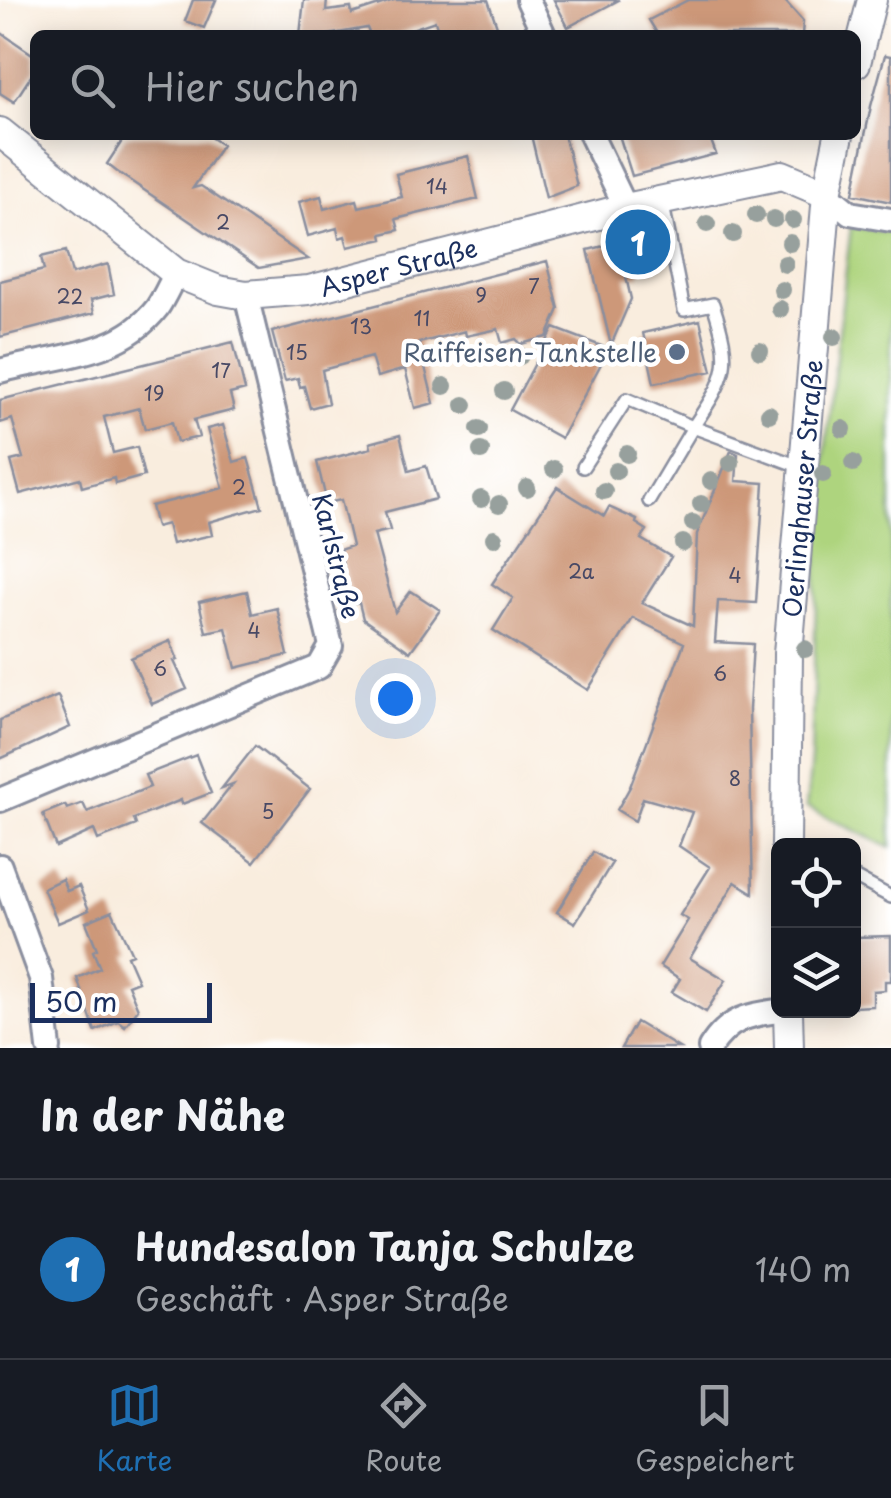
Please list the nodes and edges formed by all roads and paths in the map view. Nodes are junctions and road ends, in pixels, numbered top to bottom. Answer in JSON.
{"nodes":[{"id":1,"x":528,"y":0,"type":"edge"},
{"id":2,"x":869,"y":7,"type":"edge"},
{"id":3,"x":542,"y":30,"type":"edge"},
{"id":4,"x":861,"y":42,"type":"edge"},
{"id":5,"x":0,"y":132,"type":"edge"},
{"id":6,"x":593,"y":140,"type":"edge"},
{"id":7,"x":838,"y":140,"type":"edge"},
{"id":8,"x":827,"y":194,"type":"junction"},
{"id":9,"x":662,"y":200,"type":"junction"},
{"id":10,"x":626,"y":208,"type":"junction"},
{"id":11,"x":891,"y":220,"type":"edge"},
{"id":12,"x":176,"y":274,"type":"junction"},
{"id":13,"x":246,"y":295,"type":"junction"},
{"id":14,"x":0,"y":371,"type":"edge"},
{"id":15,"x":693,"y":427,"type":"junction"},
{"id":16,"x":583,"y":468,"type":"dead end"},
{"id":17,"x":804,"y":468,"type":"junction"},
{"id":18,"x":649,"y":501,"type":"dead end"},
{"id":19,"x":0,"y":800,"type":"edge"},
{"id":20,"x":788,"y":838,"type":"edge"},
{"id":21,"x":0,"y":866,"type":"edge"},
{"id":22,"x":861,"y":881,"type":"edge"},
{"id":23,"x":891,"y":896,"type":"edge"},
{"id":24,"x":771,"y":1011,"type":"edge"},
{"id":25,"x":788,"y":1018,"type":"edge"},
{"id":26,"x":48,"y":1048,"type":"edge"},
{"id":27,"x":710,"y":1048,"type":"edge"},
{"id":28,"x":789,"y":1048,"type":"edge"}],
"edges":[{"from":1,"to":3,"type":"street"},
{"from":2,"to":4,"type":"street"},
{"from":5,"to":12,"type":"street","name":"Asper Straße"},
{"from":6,"to":10,"type":"street"},
{"from":7,"to":8,"type":"street","name":"Oerlinghauser Straße"},
{"from":8,"to":9,"type":"street","name":"Asper Straße"},
{"from":8,"to":11,"type":"street"},
{"from":8,"to":17,"type":"street","name":"Oerlinghauser Straße"},
{"from":9,"to":10,"type":"street","name":"Asper Straße"},
{"from":9,"to":15,"type":"lane"},
{"from":10,"to":13,"type":"street","name":"Asper Straße"},
{"from":12,"to":13,"type":"street","name":"Asper Straße"},
{"from":12,"to":14,"type":"street"},
{"from":13,"to":19,"type":"street","name":"Karlstraße"},
{"from":15,"to":16,"type":"lane"},
{"from":15,"to":17,"type":"lane"},
{"from":15,"to":18,"type":"lane"},
{"from":17,"to":20,"type":"street","name":"Oerlinghauser Straße"},
{"from":21,"to":26,"type":"street"},
{"from":22,"to":23,"type":"lane"},
{"from":24,"to":27,"type":"street"},
{"from":25,"to":28,"type":"street"}]}
